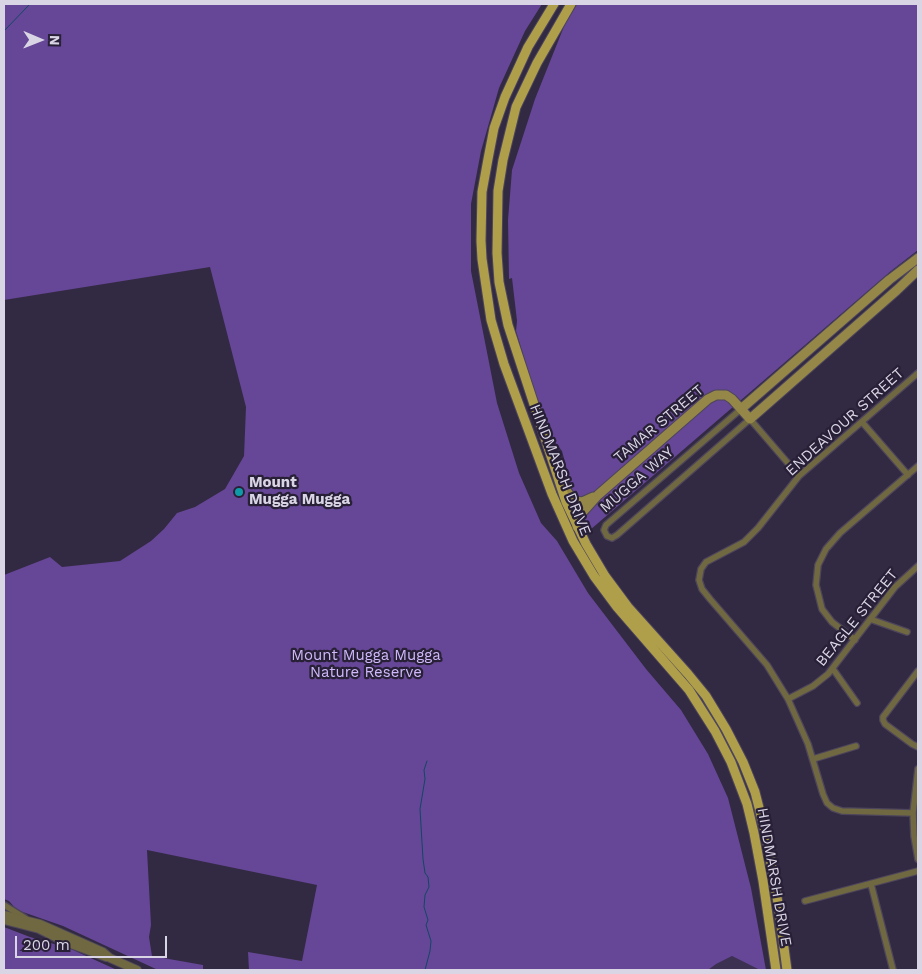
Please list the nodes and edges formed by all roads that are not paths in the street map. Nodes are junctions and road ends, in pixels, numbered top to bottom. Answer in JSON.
{"nodes":[{"id":1,"x":554,"y":4,"type":"edge"},
{"id":2,"x":571,"y":4,"type":"edge"},
{"id":3,"x":918,"y":258,"type":"edge"},
{"id":4,"x":918,"y":270,"type":"edge"},
{"id":5,"x":918,"y":373,"type":"edge"},
{"id":6,"x":741,"y":408,"type":"junction"},
{"id":7,"x":750,"y":419,"type":"junction"},
{"id":8,"x":862,"y":422,"type":"junction"},
{"id":9,"x":918,"y":466,"type":"edge"},
{"id":10,"x":908,"y":475,"type":"junction"},
{"id":11,"x":557,"y":476,"type":"junction"},
{"id":12,"x":799,"y":476,"type":"junction"},
{"id":13,"x":598,"y":495,"type":"junction"},
{"id":14,"x":577,"y":528,"type":"junction"},
{"id":15,"x":918,"y":566,"type":"edge"},
{"id":16,"x":870,"y":619,"type":"junction"},
{"id":17,"x":907,"y":632,"type":"dead end"},
{"id":18,"x":855,"y":640,"type":"junction"},
{"id":19,"x":833,"y":669,"type":"junction"},
{"id":20,"x":918,"y":671,"type":"edge"},
{"id":21,"x":788,"y":699,"type":"junction"},
{"id":22,"x":857,"y":703,"type":"dead end"},
{"id":23,"x":856,"y":746,"type":"dead end"},
{"id":24,"x":918,"y":747,"type":"edge"},
{"id":25,"x":813,"y":759,"type":"junction"},
{"id":26,"x":918,"y":769,"type":"edge"},
{"id":27,"x":917,"y":782,"type":"edge"},
{"id":28,"x":912,"y":813,"type":"junction"},
{"id":29,"x":918,"y":859,"type":"edge"},
{"id":30,"x":918,"y":872,"type":"edge"},
{"id":31,"x":871,"y":884,"type":"junction"},
{"id":32,"x":805,"y":901,"type":"dead end"},
{"id":33,"x":4,"y":904,"type":"edge"},
{"id":34,"x":7,"y":917,"type":"edge"},
{"id":35,"x":26,"y":919,"type":"junction"},
{"id":36,"x":110,"y":958,"type":"junction"},
{"id":37,"x":137,"y":970,"type":"edge"},
{"id":38,"x":776,"y":970,"type":"edge"},
{"id":39,"x":787,"y":970,"type":"edge"},
{"id":40,"x":893,"y":970,"type":"edge"}],
"edges":[{"from":1,"to":38,"type":"main road","name":"HINDMARSH DRIVE"},
{"from":2,"to":11,"type":"main road","name":"HINDMARSH DRIVE"},
{"from":3,"to":6,"type":"main road","name":"MUGGA WAY"},
{"from":4,"to":7,"type":"main road","name":"MUGGA WAY"},
{"from":5,"to":8,"type":"street","name":"ENDEAVOUR STREET"},
{"from":6,"to":7,"type":"main road","name":"TAMAR STREET"},
{"from":6,"to":7,"type":"street","name":"MUGGA WAY"},
{"from":6,"to":13,"type":"main road","name":"TAMAR STREET"},
{"from":7,"to":12,"type":"street","name":"TAMAR STREET"},
{"from":8,"to":10,"type":"street"},
{"from":8,"to":12,"type":"street","name":"ENDEAVOUR STREET"},
{"from":9,"to":10,"type":"street"},
{"from":10,"to":18,"type":"street"},
{"from":11,"to":13,"type":"main road","name":"TAMAR STREET"},
{"from":11,"to":14,"type":"main road","name":"HINDMARSH DRIVE"},
{"from":12,"to":21,"type":"street","name":"ENDEAVOUR STREET"},
{"from":13,"to":14,"type":"main road","name":"TAMAR STREET"},
{"from":14,"to":39,"type":"main road","name":"HINDMARSH DRIVE"},
{"from":15,"to":16,"type":"street","name":"BEAGLE STREET"},
{"from":16,"to":17,"type":"street"},
{"from":16,"to":18,"type":"street","name":"BEAGLE STREET"},
{"from":18,"to":19,"type":"street","name":"BEAGLE STREET"},
{"from":19,"to":21,"type":"street","name":"BEAGLE STREET"},
{"from":19,"to":22,"type":"street"},
{"from":20,"to":24,"type":"street"},
{"from":21,"to":25,"type":"street","name":"ENDEAVOUR STREET"},
{"from":23,"to":25,"type":"street"},
{"from":25,"to":28,"type":"street","name":"ENDEAVOUR STREET"},
{"from":26,"to":27,"type":"street"},
{"from":27,"to":28,"type":"street"},
{"from":28,"to":29,"type":"street"},
{"from":30,"to":31,"type":"street"},
{"from":31,"to":32,"type":"street"},
{"from":31,"to":40,"type":"street"},
{"from":33,"to":35,"type":"street"},
{"from":34,"to":35,"type":"street"},
{"from":34,"to":36,"type":"street"},
{"from":35,"to":36,"type":"street"},
{"from":36,"to":37,"type":"street"}]}
